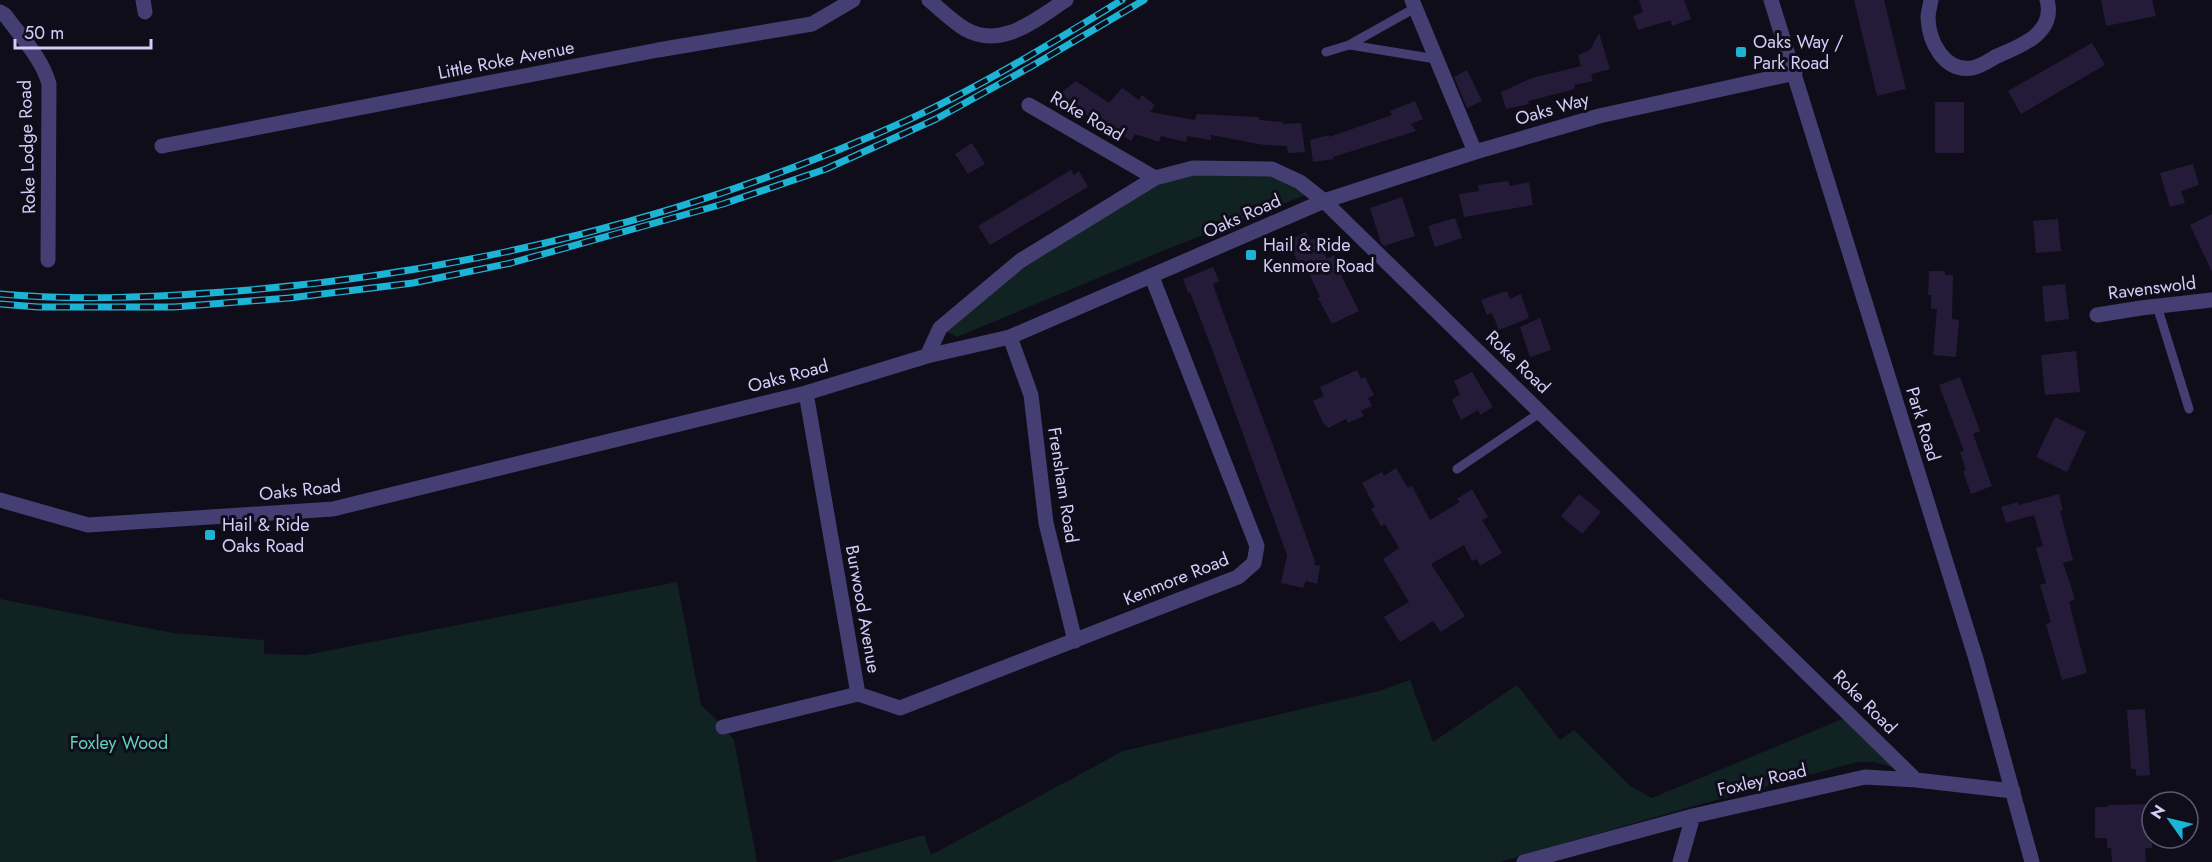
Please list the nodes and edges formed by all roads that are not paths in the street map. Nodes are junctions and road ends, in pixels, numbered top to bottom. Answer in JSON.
{"nodes":[{"id":1,"x":853,"y":0,"type":"edge"},
{"id":2,"x":928,"y":0,"type":"edge"},
{"id":3,"x":1066,"y":0,"type":"edge"},
{"id":4,"x":1771,"y":0,"type":"edge"},
{"id":5,"x":1931,"y":0,"type":"edge"},
{"id":6,"x":2047,"y":0,"type":"edge"},
{"id":7,"x":1413,"y":4,"type":"edge"},
{"id":8,"x":0,"y":12,"type":"edge"},
{"id":9,"x":1349,"y":45,"type":"junction"},
{"id":10,"x":1326,"y":52,"type":"dead end"},
{"id":11,"x":1436,"y":59,"type":"junction"},
{"id":12,"x":1795,"y":73,"type":"junction"},
{"id":13,"x":1029,"y":105,"type":"dead end"},
{"id":14,"x":162,"y":146,"type":"dead end"},
{"id":15,"x":1475,"y":152,"type":"junction"},
{"id":16,"x":1155,"y":178,"type":"junction"},
{"id":17,"x":1324,"y":201,"type":"junction"},
{"id":18,"x":48,"y":260,"type":"dead end"},
{"id":19,"x":1152,"y":277,"type":"junction"},
{"id":20,"x":2212,"y":300,"type":"edge"},
{"id":21,"x":2157,"y":306,"type":"junction"},
{"id":22,"x":2097,"y":315,"type":"dead end"},
{"id":23,"x":1010,"y":337,"type":"junction"},
{"id":24,"x":927,"y":356,"type":"junction"},
{"id":25,"x":806,"y":393,"type":"junction"},
{"id":26,"x":2189,"y":409,"type":"dead end"},
{"id":27,"x":1541,"y":412,"type":"junction"},
{"id":28,"x":1457,"y":469,"type":"dead end"},
{"id":29,"x":0,"y":500,"type":"edge"},
{"id":30,"x":1075,"y":641,"type":"junction"},
{"id":31,"x":858,"y":694,"type":"junction"},
{"id":32,"x":723,"y":727,"type":"dead end"},
{"id":33,"x":1916,"y":780,"type":"junction"},
{"id":34,"x":2013,"y":791,"type":"junction"},
{"id":35,"x":1693,"y":816,"type":"junction"},
{"id":36,"x":1524,"y":862,"type":"edge"},
{"id":37,"x":1680,"y":862,"type":"edge"},
{"id":38,"x":2032,"y":862,"type":"edge"}],
"edges":[{"from":1,"to":14,"type":"street","name":"Little Roke Avenue"},
{"from":2,"to":3,"type":"street"},
{"from":4,"to":12,"type":"street","name":"Park Road"},
{"from":5,"to":6,"type":"street"},
{"from":7,"to":9,"type":"lane"},
{"from":7,"to":11,"type":"street"},
{"from":8,"to":18,"type":"street","name":"Roke Lodge Road"},
{"from":9,"to":10,"type":"lane"},
{"from":9,"to":11,"type":"lane"},
{"from":11,"to":15,"type":"street"},
{"from":12,"to":15,"type":"street","name":"Oaks Way"},
{"from":12,"to":34,"type":"street","name":"Park Road"},
{"from":13,"to":16,"type":"street","name":"Roke Road"},
{"from":15,"to":17,"type":"street","name":"Oaks Way"},
{"from":16,"to":17,"type":"street","name":"Roke Road"},
{"from":16,"to":24,"type":"street"},
{"from":17,"to":19,"type":"street","name":"Oaks Road"},
{"from":17,"to":27,"type":"street","name":"Roke Road"},
{"from":19,"to":23,"type":"street","name":"Oaks Road"},
{"from":19,"to":30,"type":"street","name":"Kenmore Road"},
{"from":20,"to":21,"type":"street","name":"Ravenswold"},
{"from":21,"to":22,"type":"street","name":"Ravenswold"},
{"from":21,"to":26,"type":"lane"},
{"from":23,"to":24,"type":"street","name":"Oaks Road"},
{"from":23,"to":30,"type":"street","name":"Frensham Road"},
{"from":24,"to":25,"type":"street","name":"Oaks Road"},
{"from":25,"to":29,"type":"street","name":"Oaks Road"},
{"from":25,"to":31,"type":"street","name":"Burwood Avenue"},
{"from":27,"to":28,"type":"lane"},
{"from":27,"to":33,"type":"street","name":"Roke Road"},
{"from":30,"to":31,"type":"street","name":"Kenmore Road"},
{"from":31,"to":32,"type":"street","name":"Burwood Avenue"},
{"from":33,"to":34,"type":"street","name":"Foxley Road"},
{"from":33,"to":35,"type":"street","name":"Foxley Road"},
{"from":34,"to":38,"type":"street","name":"Park Road"},
{"from":35,"to":36,"type":"street","name":"Foxley Road"},
{"from":35,"to":37,"type":"street"}]}
